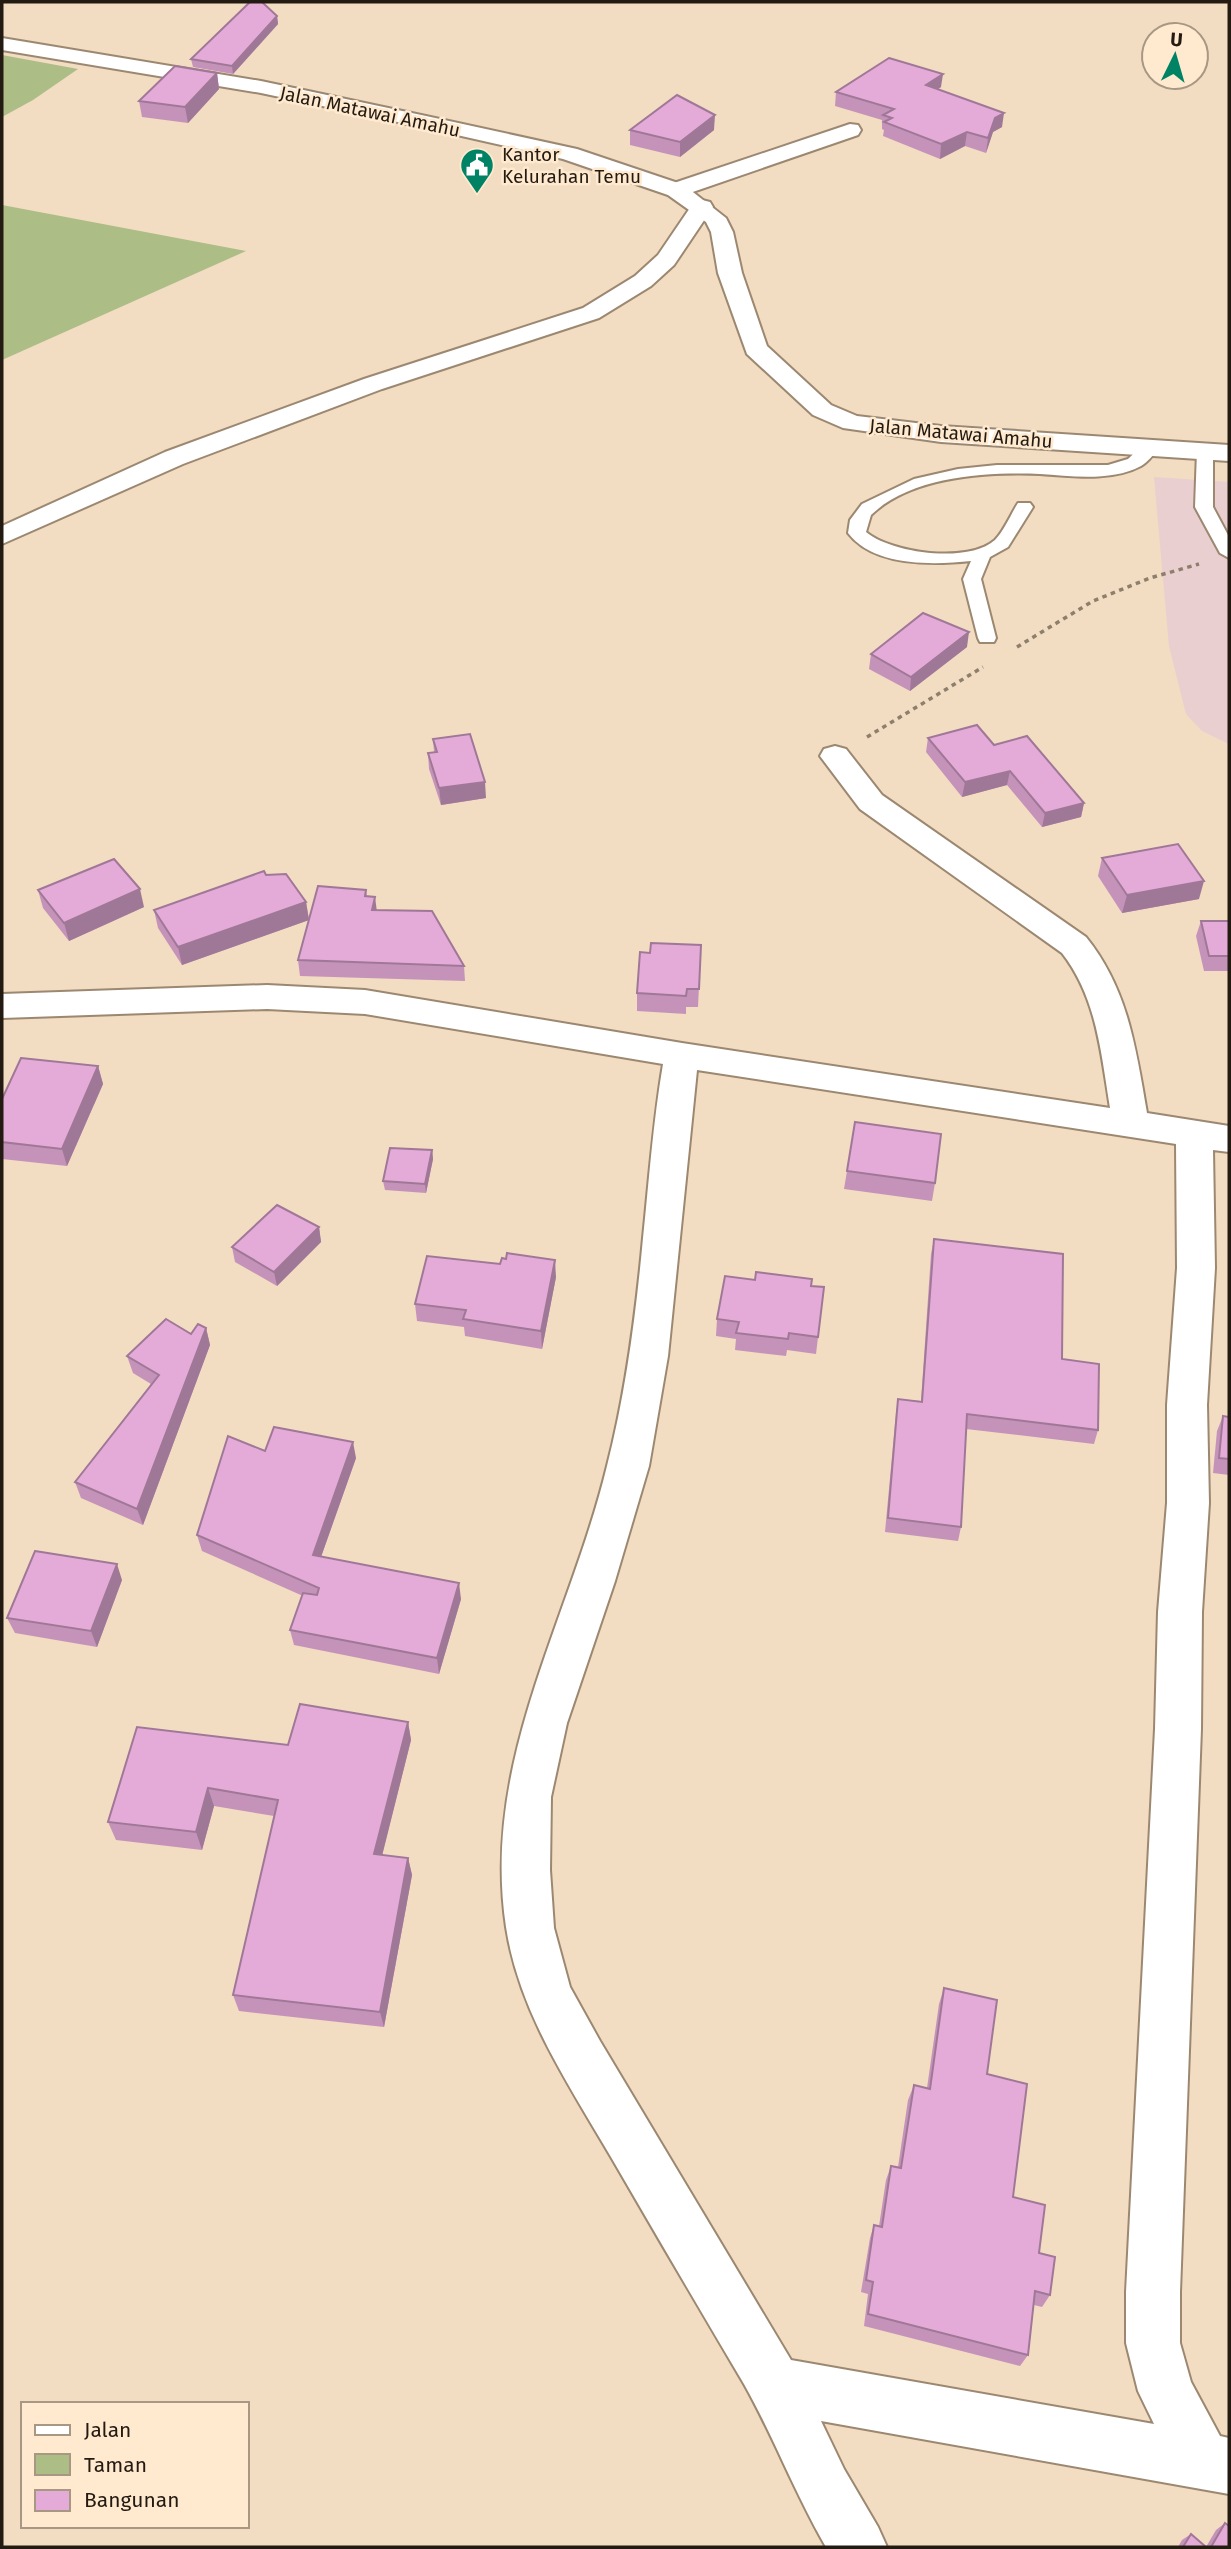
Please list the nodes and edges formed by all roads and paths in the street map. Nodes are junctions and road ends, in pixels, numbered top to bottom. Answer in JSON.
{"nodes":[{"id":1,"x":2,"y":44,"type":"edge"},
{"id":2,"x":849,"y":130,"type":"dead end"},
{"id":3,"x":676,"y":190,"type":"junction"},
{"id":4,"x":702,"y":207,"type":"junction"},
{"id":5,"x":1151,"y":447,"type":"junction"},
{"id":6,"x":1205,"y":451,"type":"junction"},
{"id":7,"x":1229,"y":453,"type":"edge"},
{"id":8,"x":1024,"y":507,"type":"dead end"},
{"id":9,"x":2,"y":536,"type":"edge"},
{"id":10,"x":1229,"y":553,"type":"edge"},
{"id":11,"x":983,"y":554,"type":"junction"},
{"id":12,"x":955,"y":558,"type":"junction"},
{"id":13,"x":972,"y":579,"type":"junction"},
{"id":14,"x":987,"y":638,"type":"dead end"},
{"id":15,"x":835,"y":757,"type":"dead end"},
{"id":16,"x":2,"y":1006,"type":"edge"},
{"id":17,"x":682,"y":1055,"type":"junction"},
{"id":18,"x":1131,"y":1125,"type":"junction"},
{"id":19,"x":1212,"y":1136,"type":"edge"},
{"id":20,"x":775,"y":2385,"type":"junction"},
{"id":21,"x":1216,"y":2463,"type":"edge"},
{"id":22,"x":858,"y":2547,"type":"edge"}],
"edges":[{"from":1,"to":3,"type":"street","name":"Jalan Matawai Amahu"},
{"from":2,"to":3,"type":"street"},
{"from":3,"to":4,"type":"street","name":"Jalan Matawai Amahu"},
{"from":4,"to":5,"type":"street","name":"Jalan Matawai Amahu"},
{"from":4,"to":9,"type":"street"},
{"from":5,"to":6,"type":"street","name":"Jalan Matawai Amahu"},
{"from":5,"to":12,"type":"lane"},
{"from":6,"to":7,"type":"street","name":"Jalan Matawai Amahu"},
{"from":6,"to":10,"type":"lane"},
{"from":8,"to":11,"type":"lane"},
{"from":11,"to":12,"type":"lane"},
{"from":11,"to":13,"type":"lane"},
{"from":12,"to":13,"type":"lane"},
{"from":13,"to":14,"type":"lane"},
{"from":15,"to":18,"type":"street"},
{"from":16,"to":17,"type":"street"},
{"from":17,"to":18,"type":"street"},
{"from":17,"to":20,"type":"street"},
{"from":18,"to":19,"type":"street"},
{"from":19,"to":21,"type":"street"},
{"from":20,"to":21,"type":"street"},
{"from":20,"to":22,"type":"street"}]}
